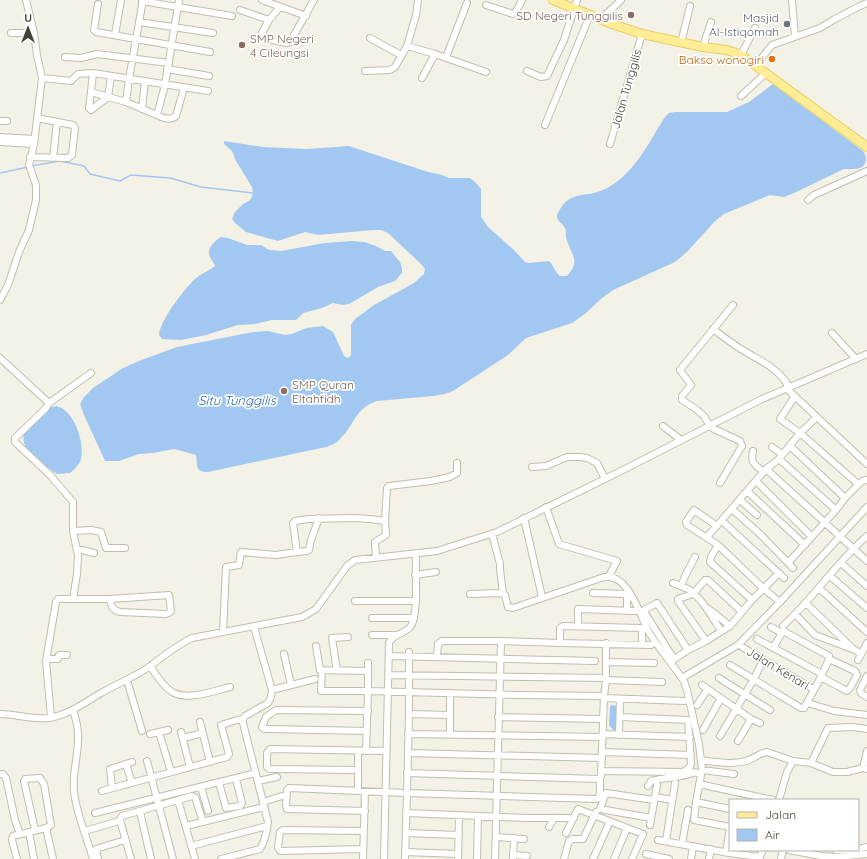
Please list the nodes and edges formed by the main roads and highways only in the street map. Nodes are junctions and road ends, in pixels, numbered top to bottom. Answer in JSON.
{"nodes":[{"id":1,"x":553,"y":0,"type":"edge"},
{"id":2,"x":575,"y":4,"type":"edge"},
{"id":3,"x":867,"y":147,"type":"edge"}],
"edges":[{"from":1,"to":2,"type":"main road"},
{"from":2,"to":3,"type":"main road"}]}
